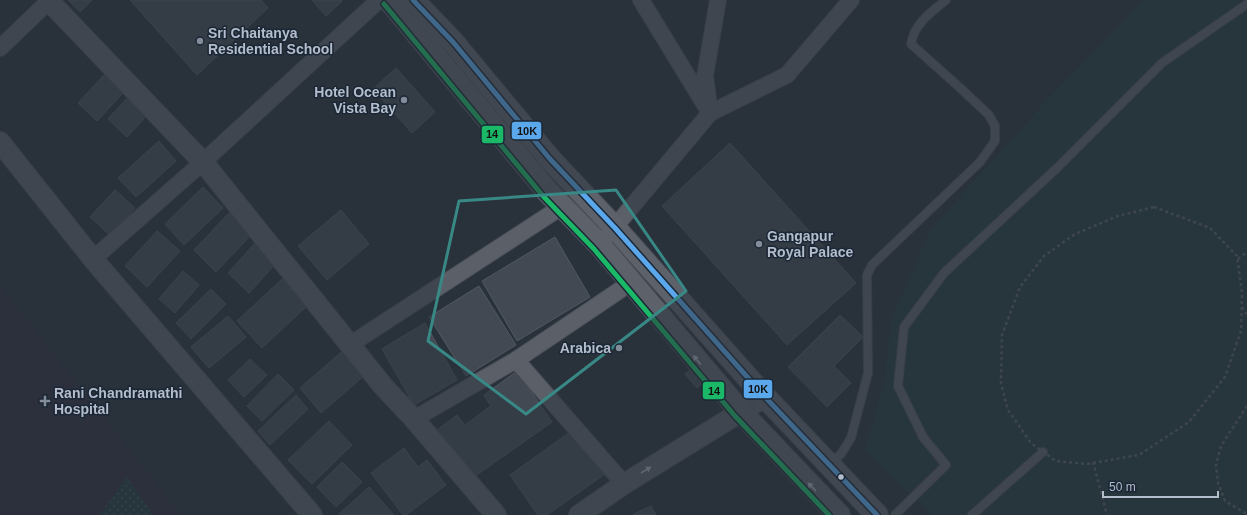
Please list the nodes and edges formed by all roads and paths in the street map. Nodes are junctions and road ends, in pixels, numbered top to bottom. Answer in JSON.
{"nodes":[{"id":1,"x":48,"y":0,"type":"edge"},
{"id":2,"x":379,"y":0,"type":"edge"},
{"id":3,"x":388,"y":0,"type":"edge"},
{"id":4,"x":413,"y":0,"type":"edge"},
{"id":5,"x":641,"y":0,"type":"edge"},
{"id":6,"x":718,"y":0,"type":"edge"},
{"id":7,"x":851,"y":0,"type":"edge"},
{"id":8,"x":946,"y":0,"type":"edge"},
{"id":9,"x":1247,"y":4,"type":"edge"},
{"id":10,"x":0,"y":48,"type":"edge"},
{"id":11,"x":710,"y":114,"type":"junction"},
{"id":12,"x":0,"y":142,"type":"edge"},
{"id":13,"x":203,"y":162,"type":"junction"},
{"id":14,"x":552,"y":213,"type":"dead end"},
{"id":15,"x":615,"y":228,"type":"junction"},
{"id":16,"x":599,"y":244,"type":"junction"},
{"id":17,"x":1247,"y":252,"type":"edge"},
{"id":18,"x":93,"y":259,"type":"junction"},
{"id":19,"x":1237,"y":260,"type":"junction"},
{"id":20,"x":620,"y":290,"type":"dead end"},
{"id":21,"x":1242,"y":306,"type":"junction"},
{"id":22,"x":1247,"y":314,"type":"edge"},
{"id":23,"x":351,"y":344,"type":"junction"},
{"id":24,"x":516,"y":360,"type":"junction"},
{"id":25,"x":765,"y":397,"type":"junction"},
{"id":26,"x":1247,"y":406,"type":"edge"},
{"id":27,"x":740,"y":411,"type":"junction"},
{"id":28,"x":414,"y":419,"type":"junction"},
{"id":29,"x":1043,"y":452,"type":"junction"},
{"id":30,"x":1093,"y":462,"type":"junction"},
{"id":31,"x":829,"y":465,"type":"junction"},
{"id":32,"x":624,"y":484,"type":"junction"},
{"id":33,"x":830,"y":512,"type":"edge"},
{"id":34,"x":1247,"y":514,"type":"edge"},
{"id":35,"x":312,"y":515,"type":"edge"},
{"id":36,"x":496,"y":515,"type":"edge"},
{"id":37,"x":579,"y":515,"type":"edge"},
{"id":38,"x":877,"y":515,"type":"edge"},
{"id":39,"x":895,"y":515,"type":"edge"},
{"id":40,"x":972,"y":515,"type":"edge"},
{"id":41,"x":1107,"y":515,"type":"edge"}],
"edges":[{"from":1,"to":10,"type":"street"},
{"from":1,"to":13,"type":"street"},
{"from":2,"to":13,"type":"street"},
{"from":3,"to":16,"type":"main road"},
{"from":4,"to":15,"type":"main road"},
{"from":5,"to":11,"type":"street"},
{"from":6,"to":11,"type":"street"},
{"from":7,"to":11,"type":"street"},
{"from":8,"to":31,"type":"lane"},
{"from":9,"to":39,"type":"lane"},
{"from":11,"to":15,"type":"street"},
{"from":12,"to":18,"type":"street"},
{"from":13,"to":18,"type":"street"},
{"from":13,"to":23,"type":"street"},
{"from":14,"to":23,"type":"street"},
{"from":15,"to":16,"type":"street"},
{"from":15,"to":25,"type":"main road"},
{"from":27,"to":16,"type":"main road","one_way":true},
{"from":17,"to":19,"type":"path"},
{"from":18,"to":35,"type":"street"},
{"from":19,"to":21,"type":"path"},
{"from":19,"to":29,"type":"path"},
{"from":20,"to":24,"type":"street"},
{"from":21,"to":22,"type":"path"},
{"from":21,"to":30,"type":"path"},
{"from":23,"to":28,"type":"street"},
{"from":24,"to":28,"type":"street"},
{"from":24,"to":32,"type":"street"},
{"from":25,"to":27,"type":"street"},
{"from":25,"to":31,"type":"main road"},
{"from":26,"to":34,"type":"path"},
{"from":32,"to":27,"type":"street","one_way":true},
{"from":33,"to":27,"type":"main road","one_way":true},
{"from":28,"to":36,"type":"street"},
{"from":29,"to":30,"type":"path"},
{"from":29,"to":40,"type":"lane"},
{"from":30,"to":41,"type":"path"},
{"from":31,"to":38,"type":"main road"},
{"from":32,"to":37,"type":"street"}]}
